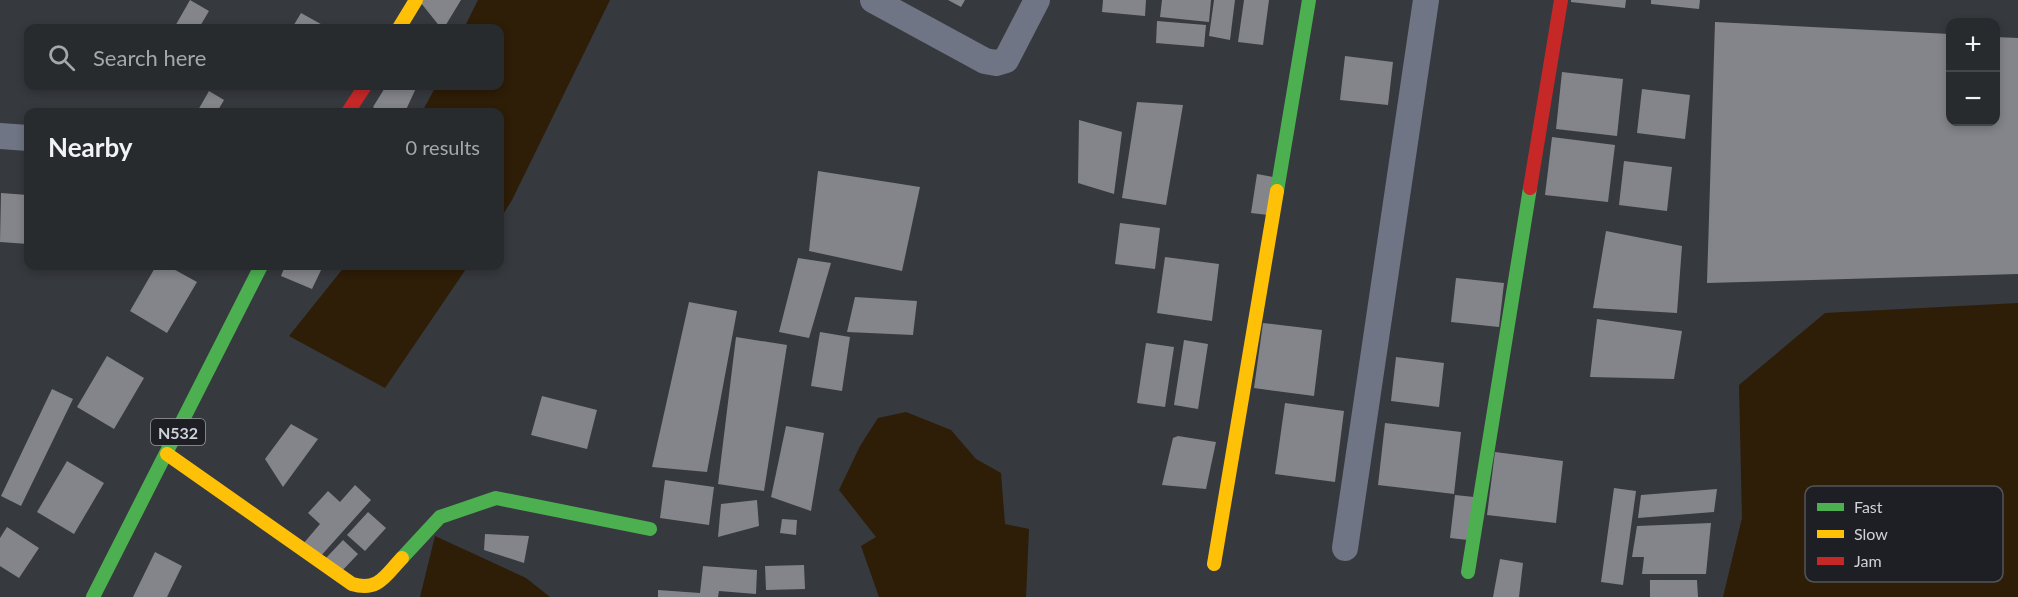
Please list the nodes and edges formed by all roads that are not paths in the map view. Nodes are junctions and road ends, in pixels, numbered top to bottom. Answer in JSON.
{"nodes":[{"id":1,"x":873,"y":0,"type":"edge"},
{"id":2,"x":1037,"y":0,"type":"edge"},
{"id":3,"x":1309,"y":0,"type":"edge"},
{"id":4,"x":1426,"y":0,"type":"edge"},
{"id":5,"x":1561,"y":0,"type":"edge"},
{"id":6,"x":413,"y":1,"type":"edge"},
{"id":7,"x":908,"y":8,"type":"edge"},
{"id":8,"x":401,"y":24,"type":"edge"},
{"id":9,"x":362,"y":90,"type":"edge"},
{"id":10,"x":350,"y":108,"type":"edge"},
{"id":11,"x":0,"y":136,"type":"edge"},
{"id":12,"x":24,"y":138,"type":"edge"},
{"id":13,"x":259,"y":270,"type":"edge"},
{"id":14,"x":167,"y":454,"type":"junction"},
{"id":15,"x":650,"y":529,"type":"dead end"},
{"id":16,"x":1345,"y":548,"type":"dead end"},
{"id":17,"x":1214,"y":564,"type":"dead end"},
{"id":18,"x":1467,"y":572,"type":"dead end"},
{"id":19,"x":93,"y":597,"type":"edge"}],
"edges":[{"from":1,"to":7,"type":"street"},
{"from":2,"to":7,"type":"street"},
{"from":3,"to":17,"type":"main road"},
{"from":4,"to":16,"type":"street"},
{"from":5,"to":18,"type":"main road"},
{"from":6,"to":8,"type":"main road"},
{"from":9,"to":10,"type":"main road"},
{"from":11,"to":12,"type":"street"},
{"from":13,"to":14,"type":"main road","number":"N532"},
{"from":14,"to":15,"type":"main road"},
{"from":14,"to":19,"type":"main road","number":"N532"}]}
